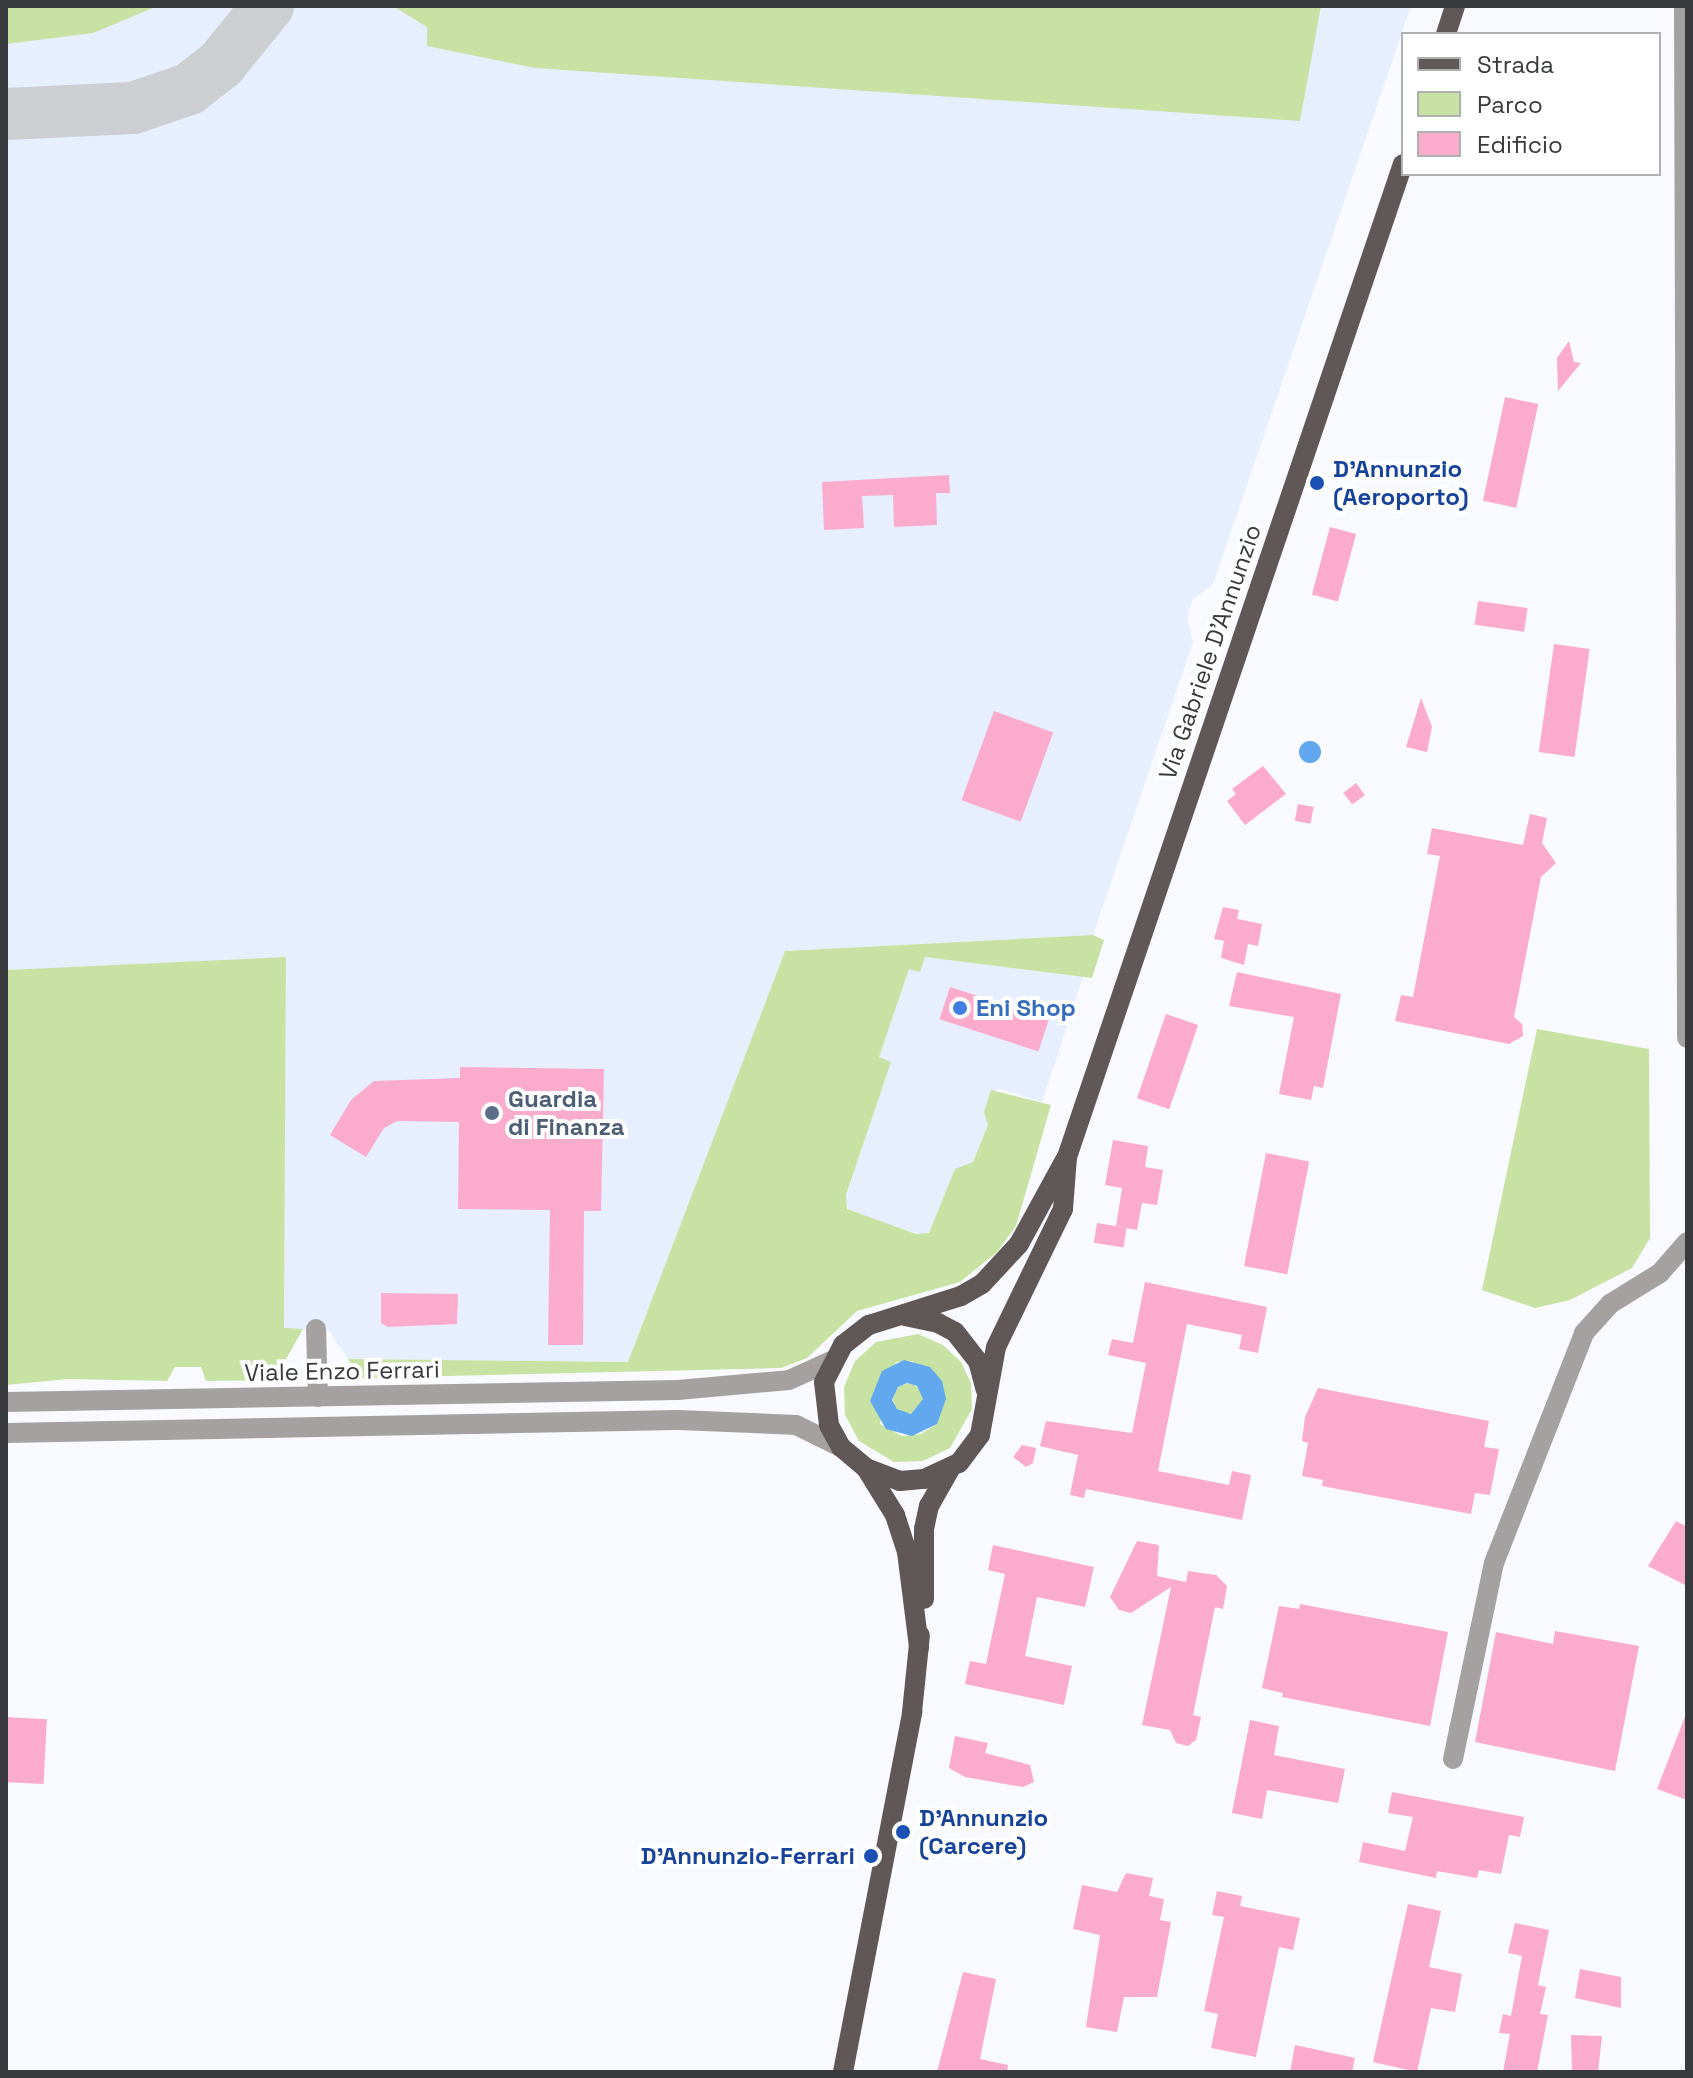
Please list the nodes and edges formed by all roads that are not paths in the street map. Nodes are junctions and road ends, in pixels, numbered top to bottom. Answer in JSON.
{"nodes":[{"id":1,"x":1455,"y":6,"type":"edge"},
{"id":2,"x":1684,"y":6,"type":"edge"},
{"id":3,"x":1447,"y":32,"type":"edge"},
{"id":4,"x":1401,"y":170,"type":"edge"},
{"id":5,"x":1687,"y":1038,"type":"edge"},
{"id":6,"x":1067,"y":1157,"type":"junction"},
{"id":7,"x":1687,"y":1242,"type":"edge"},
{"id":8,"x":901,"y":1316,"type":"junction"},
{"id":9,"x":316,"y":1329,"type":"dead end"},
{"id":10,"x":831,"y":1361,"type":"junction"},
{"id":11,"x":318,"y":1397,"type":"junction"},
{"id":12,"x":987,"y":1398,"type":"junction"},
{"id":13,"x":6,"y":1402,"type":"edge"},
{"id":14,"x":6,"y":1433,"type":"edge"},
{"id":15,"x":841,"y":1447,"type":"junction"},
{"id":16,"x":866,"y":1468,"type":"junction"},
{"id":17,"x":950,"y":1469,"type":"junction"},
{"id":18,"x":919,"y":1647,"type":"junction"},
{"id":19,"x":1453,"y":1759,"type":"dead end"},
{"id":20,"x":843,"y":2072,"type":"edge"}],
"edges":[{"from":1,"to":3,"type":"main road"},
{"from":2,"to":5,"type":"street"},
{"from":4,"to":6,"type":"main road","name":"Via Gabriele D'Annunzio"},
{"from":6,"to":8,"type":"main road"},
{"from":6,"to":12,"type":"main road"},
{"from":7,"to":19,"type":"street"},
{"from":8,"to":10,"type":"main road"},
{"from":8,"to":12,"type":"main road"},
{"from":9,"to":11,"type":"street"},
{"from":10,"to":11,"type":"street","name":"Viale Enzo Ferrari"},
{"from":10,"to":15,"type":"main road"},
{"from":11,"to":13,"type":"street","name":"Viale Enzo Ferrari"},
{"from":12,"to":17,"type":"main road"},
{"from":14,"to":15,"type":"street"},
{"from":15,"to":16,"type":"main road"},
{"from":16,"to":17,"type":"main road"},
{"from":16,"to":18,"type":"main road"},
{"from":17,"to":18,"type":"main road"},
{"from":18,"to":20,"type":"main road"}]}
